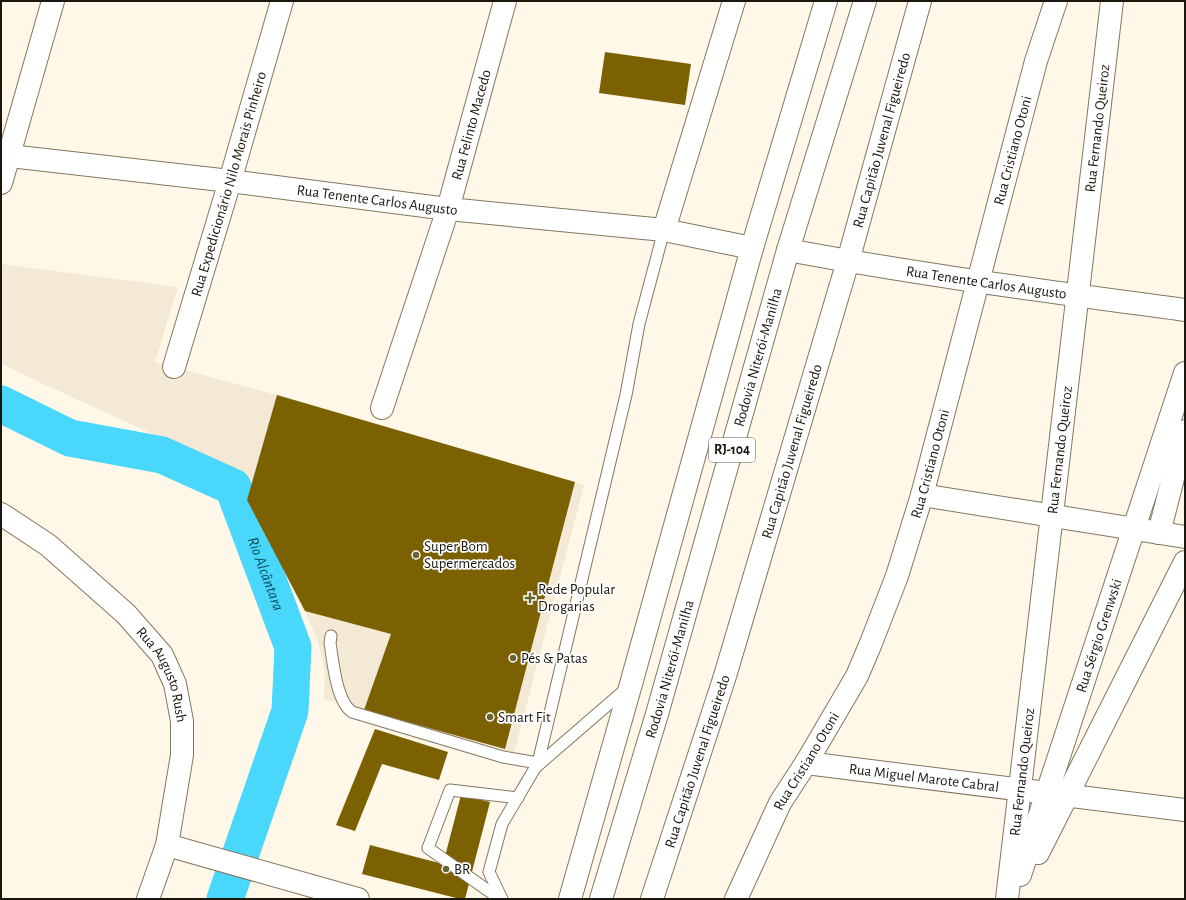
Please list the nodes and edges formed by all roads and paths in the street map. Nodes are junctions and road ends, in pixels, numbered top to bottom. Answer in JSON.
{"nodes":[{"id":1,"x":54,"y":1,"type":"edge"},
{"id":2,"x":282,"y":1,"type":"edge"},
{"id":3,"x":505,"y":1,"type":"edge"},
{"id":4,"x":734,"y":1,"type":"edge"},
{"id":5,"x":826,"y":1,"type":"edge"},
{"id":6,"x":865,"y":1,"type":"edge"},
{"id":7,"x":920,"y":1,"type":"edge"},
{"id":8,"x":1056,"y":1,"type":"edge"},
{"id":9,"x":1112,"y":1,"type":"edge"},
{"id":10,"x":5,"y":156,"type":"edge"},
{"id":11,"x":230,"y":181,"type":"junction"},
{"id":12,"x":1,"y":183,"type":"edge"},
{"id":13,"x":448,"y":209,"type":"junction"},
{"id":14,"x":664,"y":230,"type":"junction"},
{"id":15,"x":752,"y":248,"type":"junction"},
{"id":16,"x":788,"y":250,"type":"junction"},
{"id":17,"x":848,"y":262,"type":"junction"},
{"id":18,"x":978,"y":282,"type":"junction"},
{"id":19,"x":1185,"y":310,"type":"edge"},
{"id":20,"x":174,"y":368,"type":"dead end"},
{"id":21,"x":1185,"y":373,"type":"edge"},
{"id":22,"x":382,"y":408,"type":"dead end"},
{"id":23,"x":1185,"y":431,"type":"edge"},
{"id":24,"x":922,"y":495,"type":"junction"},
{"id":25,"x":1,"y":514,"type":"edge"},
{"id":26,"x":1159,"y":533,"type":"junction"},
{"id":27,"x":1185,"y":537,"type":"edge"},
{"id":28,"x":1185,"y":562,"type":"edge"},
{"id":29,"x":331,"y":636,"type":"dead end"},
{"id":30,"x":631,"y":684,"type":"junction"},
{"id":31,"x":806,"y":763,"type":"junction"},
{"id":32,"x":538,"y":765,"type":"junction"},
{"id":33,"x":518,"y":798,"type":"junction"},
{"id":34,"x":1185,"y":810,"type":"edge"},
{"id":35,"x":176,"y":848,"type":"junction"},
{"id":36,"x":349,"y":896,"type":"edge"},
{"id":37,"x":148,"y":899,"type":"edge"},
{"id":38,"x":501,"y":899,"type":"edge"},
{"id":39,"x":570,"y":899,"type":"edge"},
{"id":40,"x":601,"y":899,"type":"edge"},
{"id":41,"x":652,"y":899,"type":"edge"},
{"id":42,"x":736,"y":899,"type":"edge"},
{"id":43,"x":1007,"y":899,"type":"edge"},
{"id":44,"x":1012,"y":899,"type":"edge"},
{"id":45,"x":1015,"y":899,"type":"edge"}],
"edges":[{"from":1,"to":10,"type":"main road"},
{"from":2,"to":11,"type":"main road","name":"Rua Expedicionário Nilo Morais Pinheiro"},
{"from":3,"to":13,"type":"main road","name":"Rua Felinto Macedo"},
{"from":4,"to":14,"type":"main road"},
{"from":5,"to":15,"type":"main road","number":"RJ-104"},
{"from":6,"to":16,"type":"main road","name":"Rodovia Niterói-Manilha","number":"RJ-104"},
{"from":7,"to":17,"type":"main road","name":"Rua Capitão Juvenal Figueiredo"},
{"from":8,"to":18,"type":"main road","name":"Rua Cristiano Otoni"},
{"from":9,"to":43,"type":"main road","name":"Rua Fernando Queiroz"},
{"from":10,"to":11,"type":"main road","name":"Rua Tenente Carlos Augusto"},
{"from":10,"to":12,"type":"main road"},
{"from":11,"to":13,"type":"main road","name":"Rua Tenente Carlos Augusto"},
{"from":11,"to":20,"type":"main road","name":"Rua Expedicionário Nilo Morais Pinheiro"},
{"from":13,"to":14,"type":"main road","name":"Rua Tenente Carlos Augusto"},
{"from":13,"to":22,"type":"main road","name":"Rua Felinto Macedo"},
{"from":14,"to":15,"type":"main road","name":"Rua Tenente Carlos Augusto"},
{"from":14,"to":32,"type":"lane"},
{"from":15,"to":30,"type":"main road","number":"RJ-104"},
{"from":16,"to":17,"type":"main road","name":"Rua Tenente Carlos Augusto"},
{"from":16,"to":40,"type":"main road","name":"Rodovia Niterói-Manilha","number":"RJ-104"},
{"from":17,"to":18,"type":"main road","name":"Rua Tenente Carlos Augusto"},
{"from":17,"to":41,"type":"main road","name":"Rua Capitão Juvenal Figueiredo"},
{"from":18,"to":19,"type":"main road","name":"Rua Tenente Carlos Augusto"},
{"from":18,"to":24,"type":"main road","name":"Rua Cristiano Otoni"},
{"from":21,"to":44,"type":"main road","name":"Rua Sérgio Grenwski"},
{"from":23,"to":26,"type":"main road"},
{"from":24,"to":26,"type":"main road"},
{"from":24,"to":31,"type":"main road","name":"Rua Cristiano Otoni"},
{"from":25,"to":35,"type":"main road","name":"Rua Augusto Rush"},
{"from":26,"to":27,"type":"main road"},
{"from":28,"to":45,"type":"main road","name":"Rua Fernando Queiroz"},
{"from":29,"to":32,"type":"lane"},
{"from":30,"to":32,"type":"lane"},
{"from":30,"to":39,"type":"main road","number":"RJ-104"},
{"from":31,"to":34,"type":"main road","name":"Rua Miguel Marote Cabral"},
{"from":31,"to":42,"type":"main road","name":"Rua Cristiano Otoni"},
{"from":32,"to":33,"type":"lane"},
{"from":33,"to":38,"type":"lane"},
{"from":33,"to":38,"type":"lane"},
{"from":35,"to":36,"type":"main road"},
{"from":35,"to":37,"type":"main road","name":"Rua Augusto Rush"}]}
